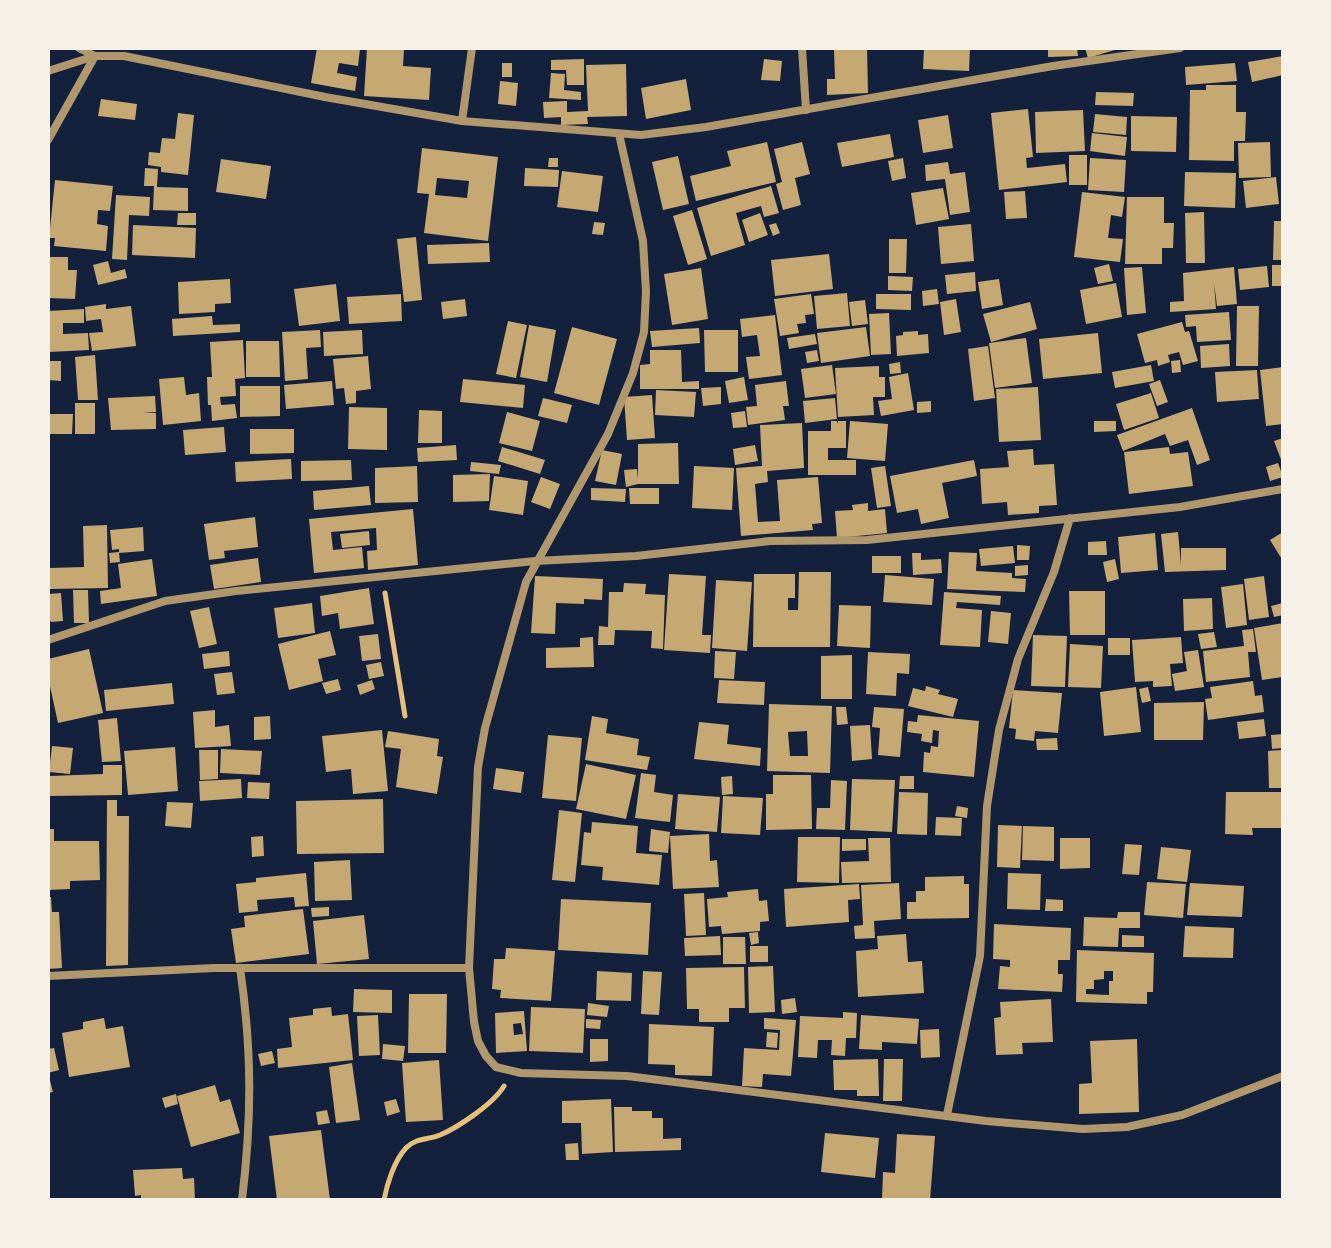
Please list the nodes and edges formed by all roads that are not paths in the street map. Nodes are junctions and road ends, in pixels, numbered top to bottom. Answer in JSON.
{"nodes":[{"id":1,"x":79,"y":48,"type":"edge"},
{"id":2,"x":472,"y":48,"type":"edge"},
{"id":3,"x":802,"y":48,"type":"edge"},
{"id":4,"x":1180,"y":48,"type":"edge"},
{"id":5,"x":95,"y":56,"type":"junction"},
{"id":6,"x":48,"y":71,"type":"edge"},
{"id":7,"x":806,"y":110,"type":"junction"},
{"id":8,"x":462,"y":121,"type":"junction"},
{"id":9,"x":619,"y":134,"type":"junction"},
{"id":10,"x":48,"y":140,"type":"edge"},
{"id":11,"x":1283,"y":489,"type":"edge"},
{"id":12,"x":1070,"y":518,"type":"junction"},
{"id":13,"x":535,"y":561,"type":"junction"},
{"id":14,"x":48,"y":640,"type":"edge"},
{"id":15,"x":240,"y":968,"type":"junction"},
{"id":16,"x":469,"y":968,"type":"junction"},
{"id":17,"x":48,"y":976,"type":"edge"},
{"id":18,"x":1283,"y":1076,"type":"edge"},
{"id":19,"x":947,"y":1115,"type":"junction"},
{"id":20,"x":242,"y":1200,"type":"edge"}],
"edges":[{"from":1,"to":5,"type":"street"},
{"from":2,"to":8,"type":"street"},
{"from":3,"to":7,"type":"street"},
{"from":4,"to":7,"type":"street"},
{"from":5,"to":6,"type":"street"},
{"from":5,"to":8,"type":"street"},
{"from":5,"to":10,"type":"street"},
{"from":7,"to":9,"type":"street"},
{"from":8,"to":9,"type":"street"},
{"from":9,"to":13,"type":"street"},
{"from":11,"to":12,"type":"street"},
{"from":12,"to":13,"type":"street"},
{"from":12,"to":19,"type":"street"},
{"from":13,"to":14,"type":"street"},
{"from":13,"to":16,"type":"street"},
{"from":15,"to":16,"type":"street"},
{"from":15,"to":17,"type":"street"},
{"from":15,"to":20,"type":"street"},
{"from":16,"to":19,"type":"street"},
{"from":18,"to":19,"type":"street"}]}
